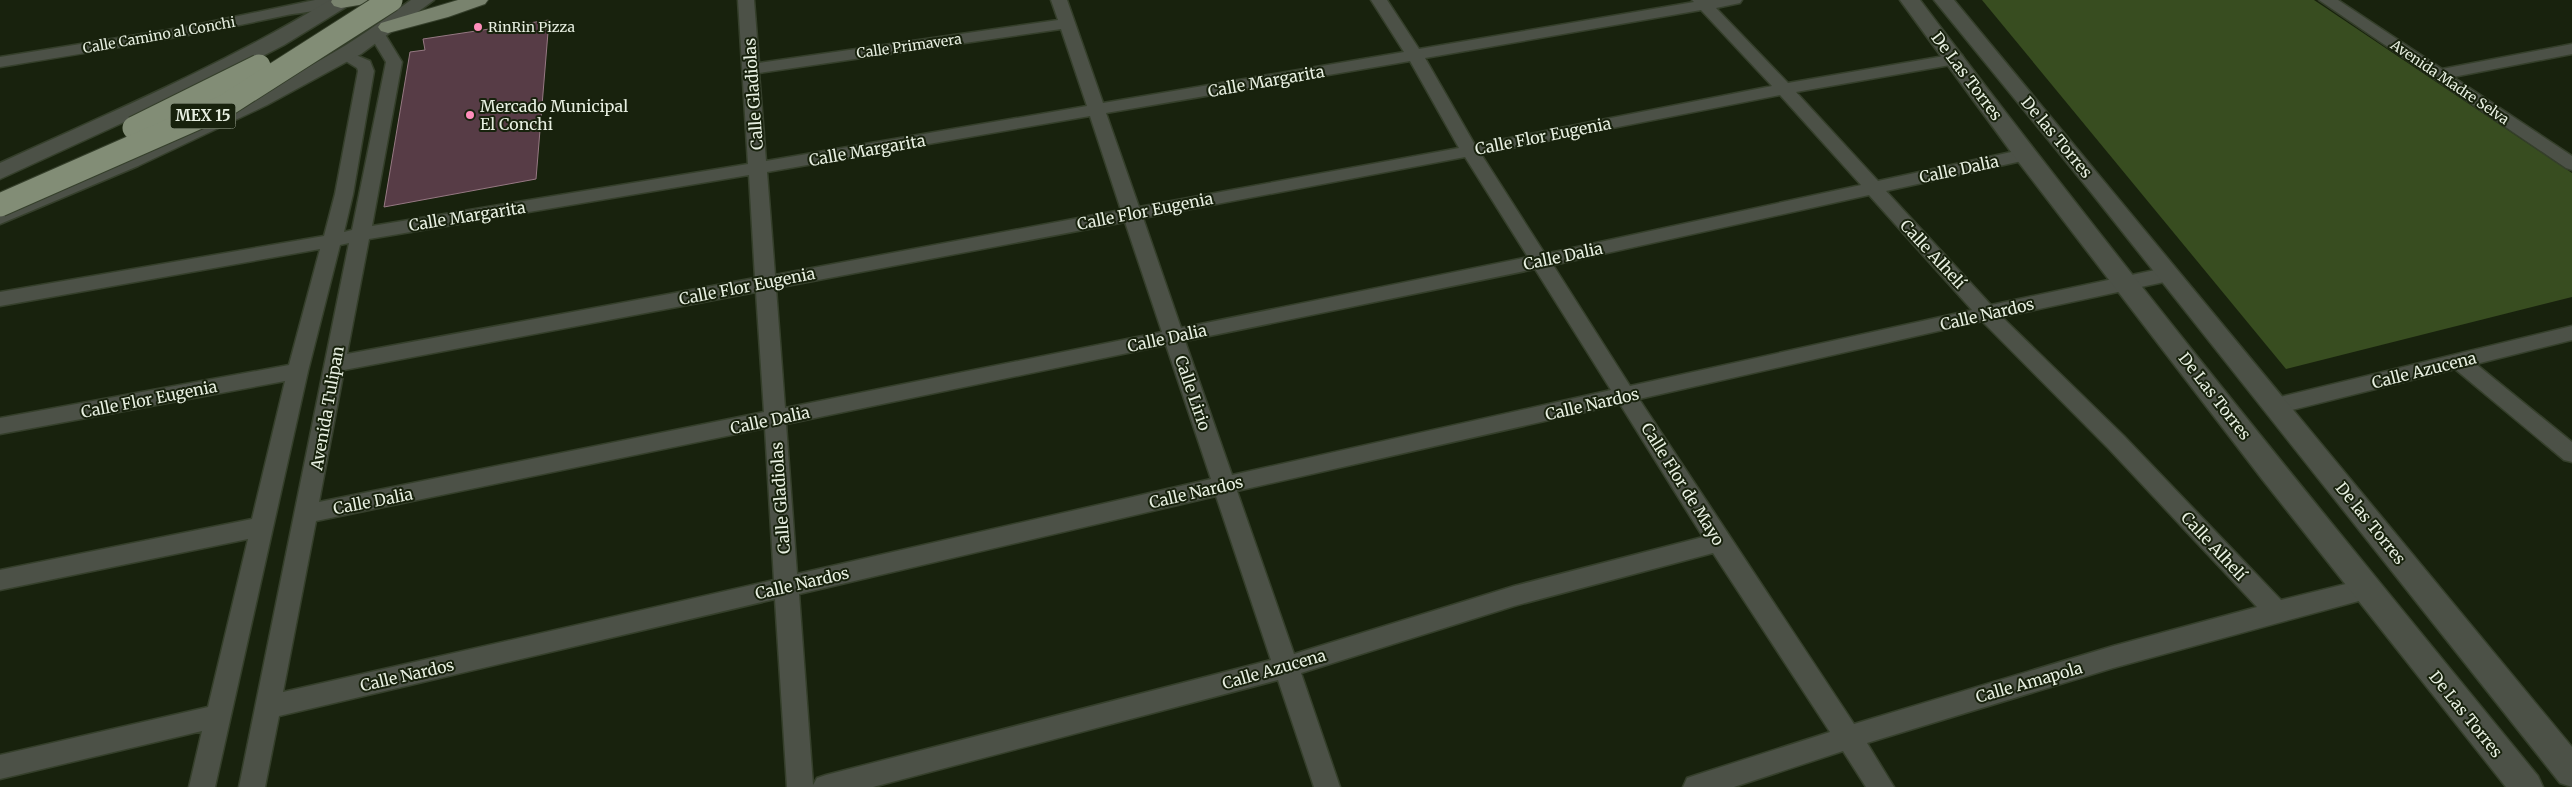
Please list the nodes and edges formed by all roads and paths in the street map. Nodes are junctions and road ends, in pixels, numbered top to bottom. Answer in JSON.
{"nodes":[{"id":1,"x":364,"y":0,"type":"edge"},
{"id":2,"x":391,"y":0,"type":"edge"},
{"id":3,"x":424,"y":0,"type":"edge"},
{"id":4,"x":478,"y":0,"type":"edge"},
{"id":5,"x":746,"y":0,"type":"edge"},
{"id":6,"x":1058,"y":0,"type":"edge"},
{"id":7,"x":1379,"y":0,"type":"edge"},
{"id":8,"x":1734,"y":0,"type":"edge"},
{"id":9,"x":1910,"y":0,"type":"edge"},
{"id":10,"x":1944,"y":0,"type":"edge"},
{"id":11,"x":2327,"y":0,"type":"edge"},
{"id":12,"x":338,"y":1,"type":"edge"},
{"id":13,"x":1702,"y":2,"type":"edge"},
{"id":14,"x":1066,"y":23,"type":"junction"},
{"id":15,"x":382,"y":30,"type":"junction"},
{"id":16,"x":2572,"y":49,"type":"edge"},
{"id":17,"x":344,"y":55,"type":"junction"},
{"id":18,"x":1415,"y":56,"type":"junction"},
{"id":19,"x":1956,"y":59,"type":"junction"},
{"id":20,"x":0,"y":62,"type":"edge"},
{"id":21,"x":751,"y":69,"type":"junction"},
{"id":22,"x":2438,"y":74,"type":"junction"},
{"id":23,"x":212,"y":75,"type":"junction"},
{"id":24,"x":1784,"y":89,"type":"junction"},
{"id":25,"x":258,"y":102,"type":"junction"},
{"id":26,"x":1096,"y":110,"type":"junction"},
{"id":27,"x":134,"y":112,"type":"junction"},
{"id":28,"x":169,"y":145,"type":"junction"},
{"id":29,"x":377,"y":150,"type":"junction"},
{"id":30,"x":1470,"y":150,"type":"junction"},
{"id":31,"x":351,"y":155,"type":"junction"},
{"id":32,"x":2025,"y":155,"type":"junction"},
{"id":33,"x":2572,"y":164,"type":"edge"},
{"id":34,"x":758,"y":168,"type":"junction"},
{"id":35,"x":0,"y":172,"type":"edge"},
{"id":36,"x":0,"y":187,"type":"edge"},
{"id":37,"x":1872,"y":189,"type":"junction"},
{"id":38,"x":0,"y":205,"type":"edge"},
{"id":39,"x":1131,"y":213,"type":"junction"},
{"id":40,"x":0,"y":217,"type":"edge"},
{"id":41,"x":359,"y":234,"type":"junction"},
{"id":42,"x":332,"y":242,"type":"junction"},
{"id":43,"x":1541,"y":261,"type":"junction"},
{"id":44,"x":2169,"y":274,"type":"junction"},
{"id":45,"x":2125,"y":282,"type":"junction"},
{"id":46,"x":766,"y":283,"type":"junction"},
{"id":47,"x":0,"y":299,"type":"edge"},
{"id":48,"x":1987,"y":314,"type":"junction"},
{"id":49,"x":2572,"y":333,"type":"edge"},
{"id":50,"x":1174,"y":336,"type":"junction"},
{"id":51,"x":2459,"y":361,"type":"junction"},
{"id":52,"x":334,"y":364,"type":"junction"},
{"id":53,"x":298,"y":371,"type":"junction"},
{"id":54,"x":1628,"y":396,"type":"junction"},
{"id":55,"x":2276,"y":406,"type":"junction"},
{"id":56,"x":775,"y":419,"type":"junction"},
{"id":57,"x":0,"y":426,"type":"edge"},
{"id":58,"x":2572,"y":454,"type":"edge"},
{"id":59,"x":1224,"y":486,"type":"junction"},
{"id":60,"x":307,"y":514,"type":"junction"},
{"id":61,"x":260,"y":527,"type":"junction"},
{"id":62,"x":1719,"y":542,"type":"junction"},
{"id":63,"x":0,"y":580,"type":"edge"},
{"id":64,"x":786,"y":586,"type":"junction"},
{"id":65,"x":2366,"y":589,"type":"junction"},
{"id":66,"x":2276,"y":611,"type":"junction"},
{"id":67,"x":1286,"y":667,"type":"junction"},
{"id":68,"x":269,"y":707,"type":"junction"},
{"id":69,"x":218,"y":716,"type":"junction"},
{"id":70,"x":1848,"y":737,"type":"junction"},
{"id":71,"x":0,"y":766,"type":"edge"},
{"id":72,"x":2572,"y":772,"type":"edge"},
{"id":73,"x":202,"y":787,"type":"edge"},
{"id":74,"x":252,"y":787,"type":"edge"},
{"id":75,"x":800,"y":787,"type":"edge"},
{"id":76,"x":826,"y":787,"type":"edge"},
{"id":77,"x":1327,"y":787,"type":"edge"},
{"id":78,"x":1696,"y":787,"type":"edge"},
{"id":79,"x":1881,"y":787,"type":"edge"},
{"id":80,"x":2526,"y":787,"type":"edge"}],
"edges":[{"from":1,"to":36,"type":"highway","number":"MEX 15","bridge":true},
{"from":2,"to":38,"type":"highway","number":"MEX 15","bridge":true},
{"from":3,"to":15,"type":"street","number":"MEX 15"},
{"from":4,"to":15,"type":"main road"},
{"from":5,"to":21,"type":"street","name":"Calle Gladiolas"},
{"from":6,"to":14,"type":"street","name":"Calle Lirio"},
{"from":7,"to":18,"type":"street","name":"Calle Flor de Mayo"},
{"from":8,"to":13,"type":"street","name":"Calle Margarita"},
{"from":9,"to":19,"type":"street","name":"De Las Torres"},
{"from":10,"to":44,"type":"street","name":"De las Torres"},
{"from":11,"to":22,"type":"street","name":"Avenida Madre Selva"},
{"from":12,"to":20,"type":"street","name":"Calle Camino al Conchi"},
{"from":12,"to":23,"type":"street","number":"MEX 15"},
{"from":13,"to":18,"type":"street","name":"Calle Margarita"},
{"from":13,"to":24,"type":"street","name":"Calle Alhelí"},
{"from":14,"to":21,"type":"street","name":"Calle Primavera"},
{"from":14,"to":26,"type":"street","name":"Calle Lirio"},
{"from":15,"to":17,"type":"street","number":"MEX 15"},
{"from":15,"to":29,"type":"street","name":"Avenida Tulipan"},
{"from":16,"to":22,"type":"street"},
{"from":17,"to":25,"type":"street","number":"MEX 15"},
{"from":17,"to":31,"type":"street","name":"Avenida Tulipan"},
{"from":18,"to":26,"type":"street","name":"Calle Margarita"},
{"from":18,"to":30,"type":"street","name":"Calle Flor de Mayo"},
{"from":19,"to":24,"type":"street","name":"Calle Flor Eugenia"},
{"from":19,"to":32,"type":"street","name":"De Las Torres"},
{"from":21,"to":34,"type":"street","name":"Calle Gladiolas"},
{"from":22,"to":33,"type":"street","name":"Avenida Madre Selva"},
{"from":23,"to":25,"type":"street"},
{"from":23,"to":27,"type":"street","number":"MEX 15"},
{"from":24,"to":30,"type":"street","name":"Calle Flor Eugenia"},
{"from":24,"to":37,"type":"street","name":"Calle Alhelí"},
{"from":25,"to":28,"type":"street","number":"MEX 15"},
{"from":26,"to":34,"type":"street","name":"Calle Margarita"},
{"from":26,"to":39,"type":"street","name":"Calle Lirio"},
{"from":27,"to":28,"type":"street"},
{"from":27,"to":35,"type":"street","number":"MEX 15"},
{"from":28,"to":40,"type":"street","number":"MEX 15"},
{"from":29,"to":31,"type":"street"},
{"from":29,"to":41,"type":"street","name":"Avenida Tulipan"},
{"from":30,"to":39,"type":"street","name":"Calle Flor Eugenia"},
{"from":30,"to":43,"type":"street","name":"Calle Flor de Mayo"},
{"from":31,"to":42,"type":"street","name":"Avenida Tulipan"},
{"from":32,"to":37,"type":"street","name":"Calle Dalia"},
{"from":32,"to":45,"type":"street","name":"De Las Torres"},
{"from":34,"to":41,"type":"street","name":"Calle Margarita"},
{"from":34,"to":46,"type":"street","name":"Calle Gladiolas"},
{"from":37,"to":43,"type":"street","name":"Calle Dalia"},
{"from":37,"to":48,"type":"street","name":"Calle Alhelí"},
{"from":39,"to":46,"type":"street","name":"Calle Flor Eugenia"},
{"from":39,"to":50,"type":"street","name":"Calle Lirio"},
{"from":41,"to":42,"type":"street","name":"Calle Margarita"},
{"from":41,"to":52,"type":"street","name":"Avenida Tulipan"},
{"from":42,"to":47,"type":"street","name":"Calle Margarita"},
{"from":42,"to":53,"type":"street","name":"Avenida Tulipan"},
{"from":43,"to":50,"type":"street","name":"Calle Dalia"},
{"from":43,"to":54,"type":"street","name":"Calle Flor de Mayo"},
{"from":44,"to":45,"type":"street"},
{"from":44,"to":55,"type":"street","name":"De las Torres"},
{"from":45,"to":48,"type":"street","name":"Calle Nardos"},
{"from":45,"to":65,"type":"street","name":"De Las Torres"},
{"from":46,"to":52,"type":"street","name":"Calle Flor Eugenia"},
{"from":46,"to":56,"type":"street","name":"Calle Gladiolas"},
{"from":48,"to":54,"type":"street","name":"Calle Nardos"},
{"from":48,"to":66,"type":"street","name":"Calle Alhelí"},
{"from":49,"to":51,"type":"street","name":"Calle Azucena"},
{"from":50,"to":56,"type":"street","name":"Calle Dalia"},
{"from":50,"to":59,"type":"street","name":"Calle Lirio"},
{"from":51,"to":55,"type":"street","name":"Calle Azucena"},
{"from":51,"to":58,"type":"street"},
{"from":52,"to":60,"type":"street","name":"Avenida Tulipan"},
{"from":53,"to":57,"type":"street","name":"Calle Flor Eugenia"},
{"from":53,"to":61,"type":"street","name":"Avenida Tulipan"},
{"from":54,"to":59,"type":"street","name":"Calle Nardos"},
{"from":54,"to":62,"type":"street","name":"Calle Flor de Mayo"},
{"from":55,"to":72,"type":"street","name":"De las Torres"},
{"from":56,"to":60,"type":"street","name":"Calle Dalia"},
{"from":56,"to":64,"type":"street","name":"Calle Gladiolas"},
{"from":59,"to":64,"type":"street","name":"Calle Nardos"},
{"from":59,"to":67,"type":"street","name":"Calle Lirio"},
{"from":60,"to":68,"type":"street","name":"Avenida Tulipan"},
{"from":61,"to":63,"type":"street"},
{"from":61,"to":69,"type":"street","name":"Avenida Tulipan"},
{"from":62,"to":67,"type":"street","name":"Calle Azucena"},
{"from":62,"to":70,"type":"street","name":"Calle Flor de Mayo"},
{"from":64,"to":68,"type":"street","name":"Calle Nardos"},
{"from":64,"to":75,"type":"street","name":"Calle Gladiolas"},
{"from":65,"to":66,"type":"street","name":"Calle Amapola"},
{"from":65,"to":80,"type":"street","name":"De Las Torres"},
{"from":66,"to":70,"type":"street","name":"Calle Amapola"},
{"from":67,"to":76,"type":"street","name":"Calle Azucena"},
{"from":67,"to":77,"type":"street","name":"Calle Lirio"},
{"from":68,"to":74,"type":"street","name":"Avenida Tulipan"},
{"from":69,"to":71,"type":"street"},
{"from":69,"to":73,"type":"street","name":"Avenida Tulipan"},
{"from":70,"to":78,"type":"street","name":"Calle Amapola"},
{"from":70,"to":79,"type":"street","name":"Calle Flor de Mayo"}]}
